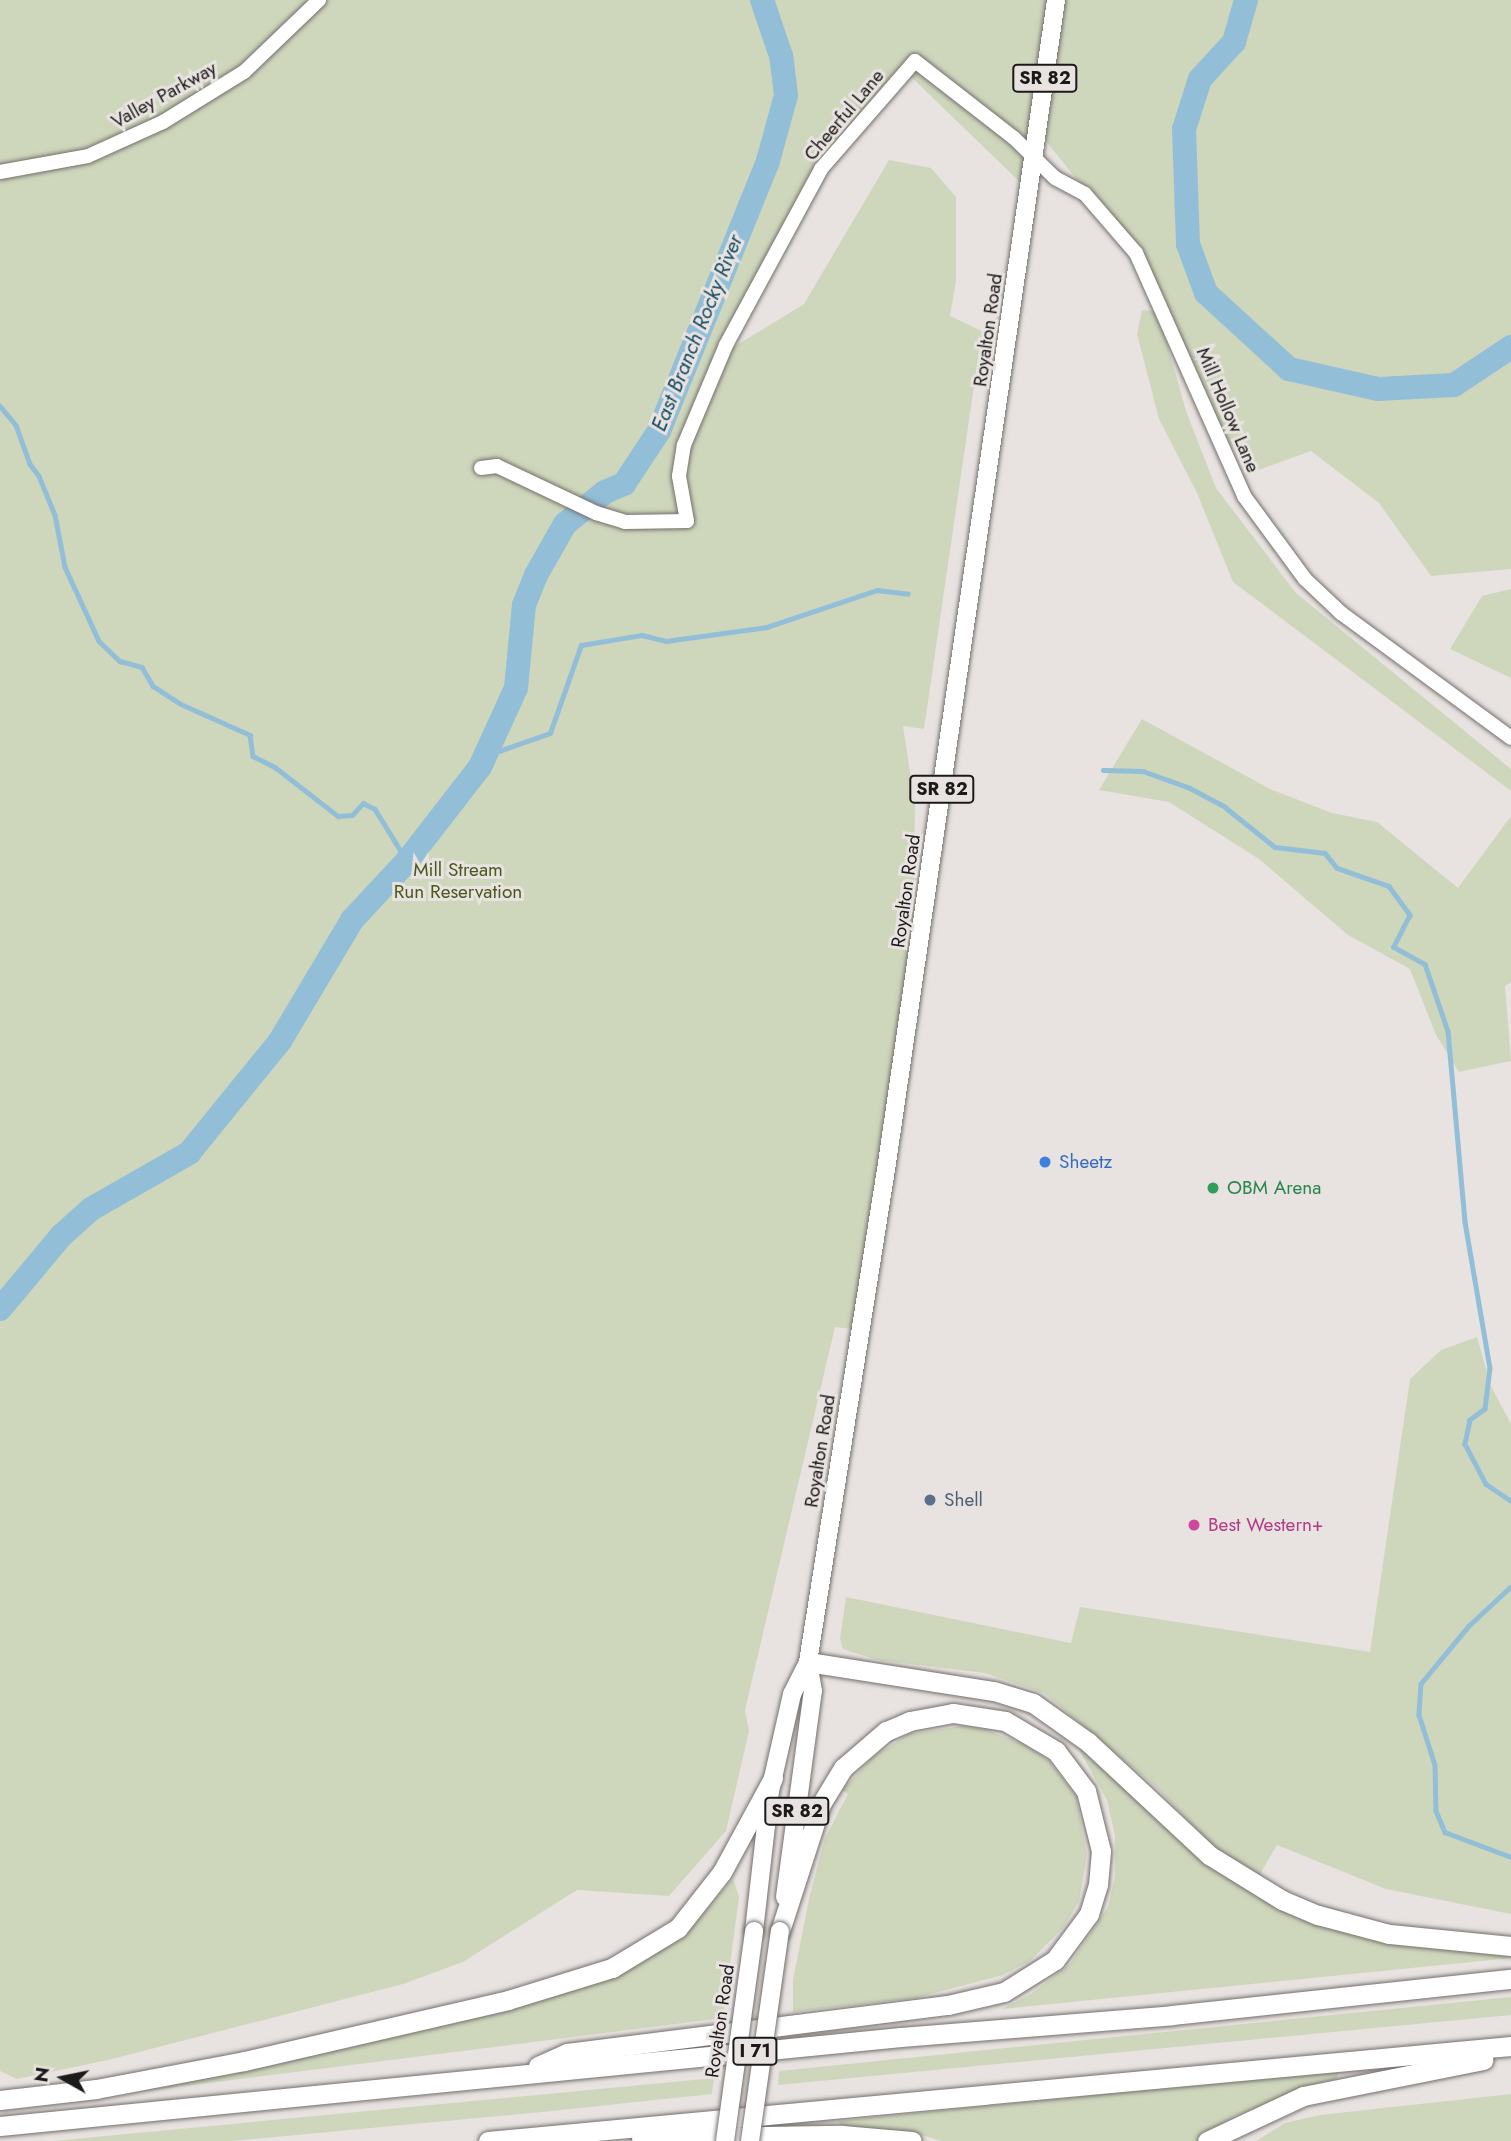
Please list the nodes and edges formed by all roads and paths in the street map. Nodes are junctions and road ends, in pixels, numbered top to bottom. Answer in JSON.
{"nodes":[{"id":1,"x":319,"y":0,"type":"edge"},
{"id":2,"x":1056,"y":0,"type":"edge"},
{"id":3,"x":1034,"y":157,"type":"junction"},
{"id":4,"x":0,"y":172,"type":"edge"},
{"id":5,"x":481,"y":468,"type":"dead end"},
{"id":6,"x":1511,"y":738,"type":"edge"},
{"id":7,"x":808,"y":1662,"type":"junction"},
{"id":8,"x":773,"y":1778,"type":"junction"},
{"id":9,"x":780,"y":1931,"type":"junction"},
{"id":10,"x":1511,"y":1946,"type":"edge"},
{"id":11,"x":1511,"y":1979,"type":"edge"},
{"id":12,"x":1511,"y":2046,"type":"edge"},
{"id":13,"x":1511,"y":2055,"type":"edge"},
{"id":14,"x":522,"y":2073,"type":"junction"},
{"id":15,"x":0,"y":2100,"type":"edge"},
{"id":16,"x":0,"y":2126,"type":"edge"},
{"id":17,"x":495,"y":2140,"type":"edge"},
{"id":18,"x":725,"y":2141,"type":"edge"},
{"id":19,"x":750,"y":2141,"type":"edge"},
{"id":20,"x":912,"y":2141,"type":"edge"},
{"id":21,"x":1207,"y":2141,"type":"edge"}],
"edges":[{"from":1,"to":4,"type":"street","name":"Valley Parkway"},
{"from":2,"to":3,"type":"main road","name":"Royalton Road","number":"SR 82"},
{"from":3,"to":5,"type":"street","name":"Cheerful Lane"},
{"from":3,"to":6,"type":"street","name":"Mill Hollow Lane"},
{"from":3,"to":7,"type":"main road","name":"Royalton Road","number":"SR 82"},
{"from":7,"to":8,"type":"main road","name":"Royalton Road","number":"SR 82"},
{"from":7,"to":9,"type":"main road","name":"Royalton Road","number":"SR 82"},
{"from":7,"to":10,"type":"highway"},
{"from":8,"to":15,"type":"highway"},
{"from":8,"to":18,"type":"main road","name":"Royalton Road","number":"SR 82","bridge":true},
{"from":9,"to":14,"type":"highway"},
{"from":9,"to":19,"type":"main road","name":"Royalton Road","number":"SR 82","bridge":true},
{"from":11,"to":14,"type":"highway","number":"I 71"},
{"from":12,"to":17,"type":"highway"},
{"from":13,"to":21,"type":"highway"},
{"from":14,"to":16,"type":"highway","number":"I 71"},
{"from":17,"to":20,"type":"highway"}]}
